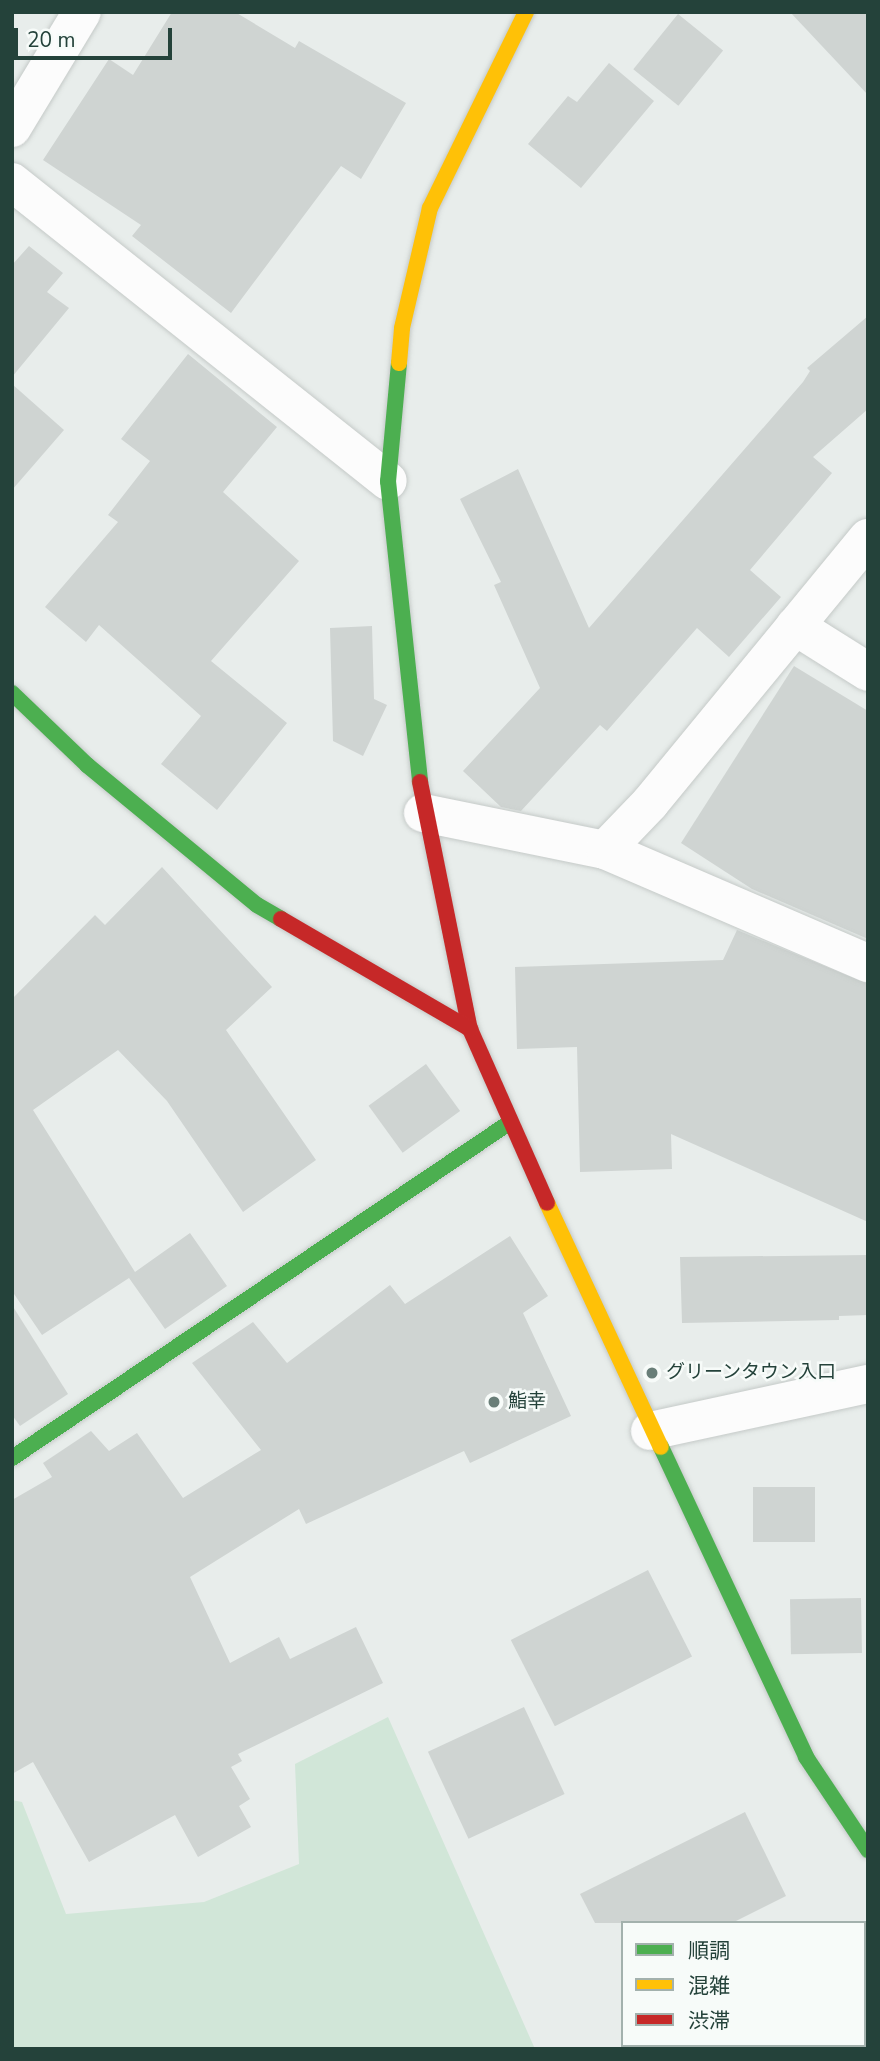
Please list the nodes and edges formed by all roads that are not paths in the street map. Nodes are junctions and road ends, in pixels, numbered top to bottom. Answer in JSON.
{"nodes":[{"id":1,"x":82,"y":12,"type":"edge"},
{"id":2,"x":526,"y":12,"type":"edge"},
{"id":3,"x":12,"y":128,"type":"edge"},
{"id":4,"x":12,"y":181,"type":"edge"},
{"id":5,"x":388,"y":481,"type":"junction"},
{"id":6,"x":868,"y":538,"type":"edge"},
{"id":7,"x":795,"y":625,"type":"junction"},
{"id":8,"x":868,"y":672,"type":"edge"},
{"id":9,"x":12,"y":693,"type":"edge"},
{"id":10,"x":423,"y":813,"type":"junction"},
{"id":11,"x":605,"y":850,"type":"junction"},
{"id":12,"x":868,"y":963,"type":"edge"},
{"id":13,"x":470,"y":1029,"type":"junction"},
{"id":14,"x":509,"y":1123,"type":"junction"},
{"id":15,"x":868,"y":1384,"type":"edge"},
{"id":16,"x":650,"y":1431,"type":"junction"},
{"id":17,"x":12,"y":1458,"type":"edge"},
{"id":18,"x":868,"y":1850,"type":"edge"}],
"edges":[{"from":1,"to":3,"type":"street"},
{"from":2,"to":5,"type":"street"},
{"from":4,"to":5,"type":"street"},
{"from":5,"to":10,"type":"street"},
{"from":6,"to":7,"type":"street"},
{"from":7,"to":8,"type":"street"},
{"from":7,"to":11,"type":"street"},
{"from":9,"to":13,"type":"street"},
{"from":10,"to":11,"type":"street"},
{"from":10,"to":13,"type":"street"},
{"from":11,"to":12,"type":"street"},
{"from":13,"to":14,"type":"street"},
{"from":14,"to":16,"type":"street"},
{"from":14,"to":17,"type":"street"},
{"from":15,"to":16,"type":"street"},
{"from":16,"to":18,"type":"street"}]}
